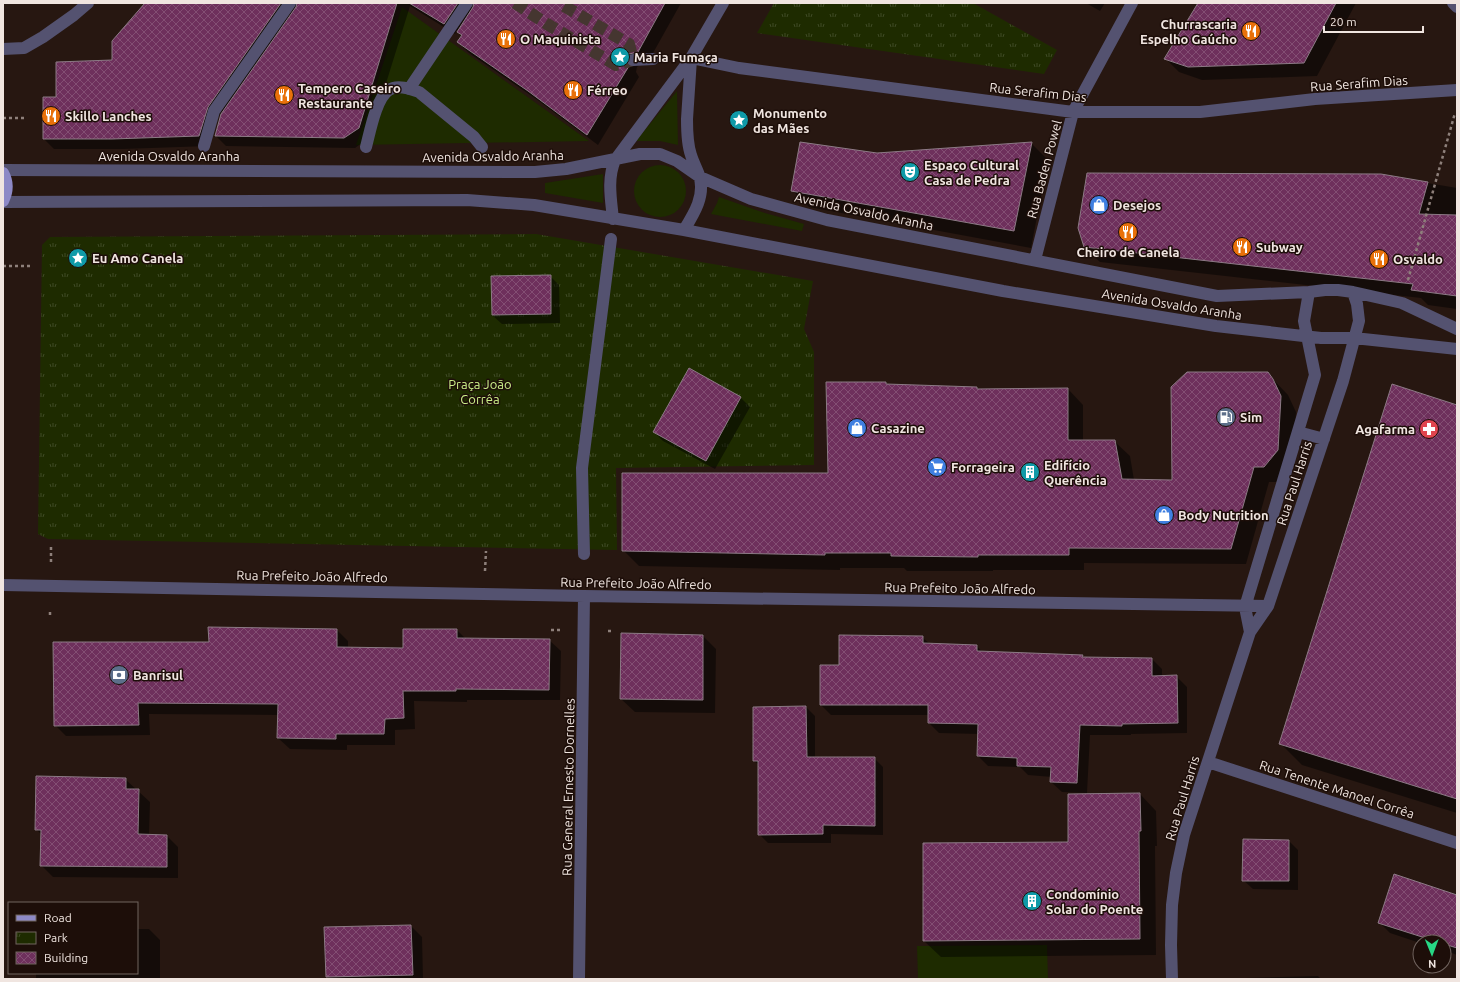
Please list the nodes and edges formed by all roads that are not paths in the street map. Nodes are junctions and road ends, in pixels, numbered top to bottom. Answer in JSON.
{"nodes":[{"id":1,"x":88,"y":3,"type":"edge"},
{"id":2,"x":290,"y":3,"type":"edge"},
{"id":3,"x":466,"y":3,"type":"edge"},
{"id":4,"x":723,"y":3,"type":"edge"},
{"id":5,"x":1132,"y":3,"type":"edge"},
{"id":6,"x":1453,"y":3,"type":"edge"},
{"id":7,"x":1457,"y":7,"type":"edge"},
{"id":8,"x":3,"y":49,"type":"edge"},
{"id":9,"x":691,"y":58,"type":"junction"},
{"id":10,"x":653,"y":59,"type":"dead end"},
{"id":11,"x":633,"y":60,"type":"dead end"},
{"id":12,"x":409,"y":89,"type":"junction"},
{"id":13,"x":1457,"y":90,"type":"edge"},
{"id":14,"x":1073,"y":112,"type":"junction"},
{"id":15,"x":204,"y":146,"type":"dead end"},
{"id":16,"x":366,"y":147,"type":"dead end"},
{"id":17,"x":482,"y":147,"type":"dead end"},
{"id":18,"x":615,"y":160,"type":"junction"},
{"id":19,"x":3,"y":171,"type":"edge"},
{"id":20,"x":700,"y":177,"type":"junction"},
{"id":21,"x":3,"y":201,"type":"edge"},
{"id":22,"x":613,"y":219,"type":"junction"},
{"id":23,"x":684,"y":230,"type":"junction"},
{"id":24,"x":611,"y":239,"type":"dead end"},
{"id":25,"x":1034,"y":260,"type":"junction"},
{"id":26,"x":1309,"y":292,"type":"junction"},
{"id":27,"x":1353,"y":292,"type":"junction"},
{"id":28,"x":1457,"y":330,"type":"edge"},
{"id":29,"x":1307,"y":337,"type":"junction"},
{"id":30,"x":1354,"y":338,"type":"junction"},
{"id":31,"x":1457,"y":349,"type":"edge"},
{"id":32,"x":1298,"y":432,"type":"junction"},
{"id":33,"x":1324,"y":438,"type":"junction"},
{"id":34,"x":584,"y":554,"type":"dead end"},
{"id":35,"x":3,"y":585,"type":"edge"},
{"id":36,"x":584,"y":596,"type":"junction"},
{"id":37,"x":1245,"y":606,"type":"junction"},
{"id":38,"x":1268,"y":606,"type":"junction"},
{"id":39,"x":1250,"y":632,"type":"junction"},
{"id":40,"x":1208,"y":762,"type":"junction"},
{"id":41,"x":1457,"y":843,"type":"edge"},
{"id":42,"x":578,"y":979,"type":"edge"},
{"id":43,"x":1172,"y":979,"type":"edge"}],
"edges":[{"from":1,"to":8,"type":"street"},
{"from":2,"to":15,"type":"street"},
{"from":3,"to":12,"type":"street"},
{"from":4,"to":9,"type":"street"},
{"from":5,"to":14,"type":"street","name":"Rua Baden Powel"},
{"from":6,"to":7,"type":"street"},
{"from":9,"to":14,"type":"street","name":"Rua Serafim Dias"},
{"from":9,"to":18,"type":"street"},
{"from":9,"to":20,"type":"street"},
{"from":10,"to":11,"type":"street"},
{"from":12,"to":16,"type":"street"},
{"from":12,"to":17,"type":"street"},
{"from":13,"to":14,"type":"street","name":"Rua Serafim Dias"},
{"from":14,"to":25,"type":"street","name":"Rua Baden Powel"},
{"from":18,"to":19,"type":"street","name":"Avenida Osvaldo Aranha"},
{"from":18,"to":20,"type":"street","name":"Avenida Osvaldo Aranha"},
{"from":18,"to":22,"type":"street"},
{"from":19,"to":21,"type":"main road"},
{"from":20,"to":23,"type":"street"},
{"from":20,"to":25,"type":"street","name":"Avenida Osvaldo Aranha"},
{"from":21,"to":22,"type":"street","name":"Avenida Osvaldo Aranha"},
{"from":22,"to":23,"type":"street","name":"Avenida Osvaldo Aranha"},
{"from":23,"to":29,"type":"street","name":"Avenida Osvaldo Aranha"},
{"from":24,"to":34,"type":"street"},
{"from":25,"to":26,"type":"street","name":"Avenida Osvaldo Aranha"},
{"from":26,"to":27,"type":"street","name":"Avenida Osvaldo Aranha"},
{"from":26,"to":29,"type":"street"},
{"from":27,"to":28,"type":"street","name":"Avenida Osvaldo Aranha"},
{"from":27,"to":30,"type":"street"},
{"from":29,"to":30,"type":"street","name":"Avenida Osvaldo Aranha"},
{"from":29,"to":32,"type":"street","name":"Rua Paul Harris"},
{"from":30,"to":31,"type":"street","name":"Avenida Osvaldo Aranha"},
{"from":30,"to":33,"type":"street","name":"Rua Paul Harris"},
{"from":32,"to":33,"type":"street"},
{"from":32,"to":37,"type":"street","name":"Rua Paul Harris"},
{"from":33,"to":38,"type":"street","name":"Rua Paul Harris"},
{"from":35,"to":36,"type":"street","name":"Rua Prefeito João Alfredo"},
{"from":36,"to":37,"type":"street","name":"Rua Prefeito João Alfredo"},
{"from":36,"to":42,"type":"street","name":"Rua General Ernesto Dornelles"},
{"from":37,"to":38,"type":"street","name":"Rua Prefeito João Alfredo"},
{"from":37,"to":39,"type":"street","name":"Rua Paul Harris"},
{"from":38,"to":39,"type":"street","name":"Rua Paul Harris"},
{"from":39,"to":40,"type":"street","name":"Rua Paul Harris"},
{"from":40,"to":41,"type":"street","name":"Rua Tenente Manoel Corrêa"},
{"from":40,"to":43,"type":"street","name":"Rua Paul Harris"}]}
